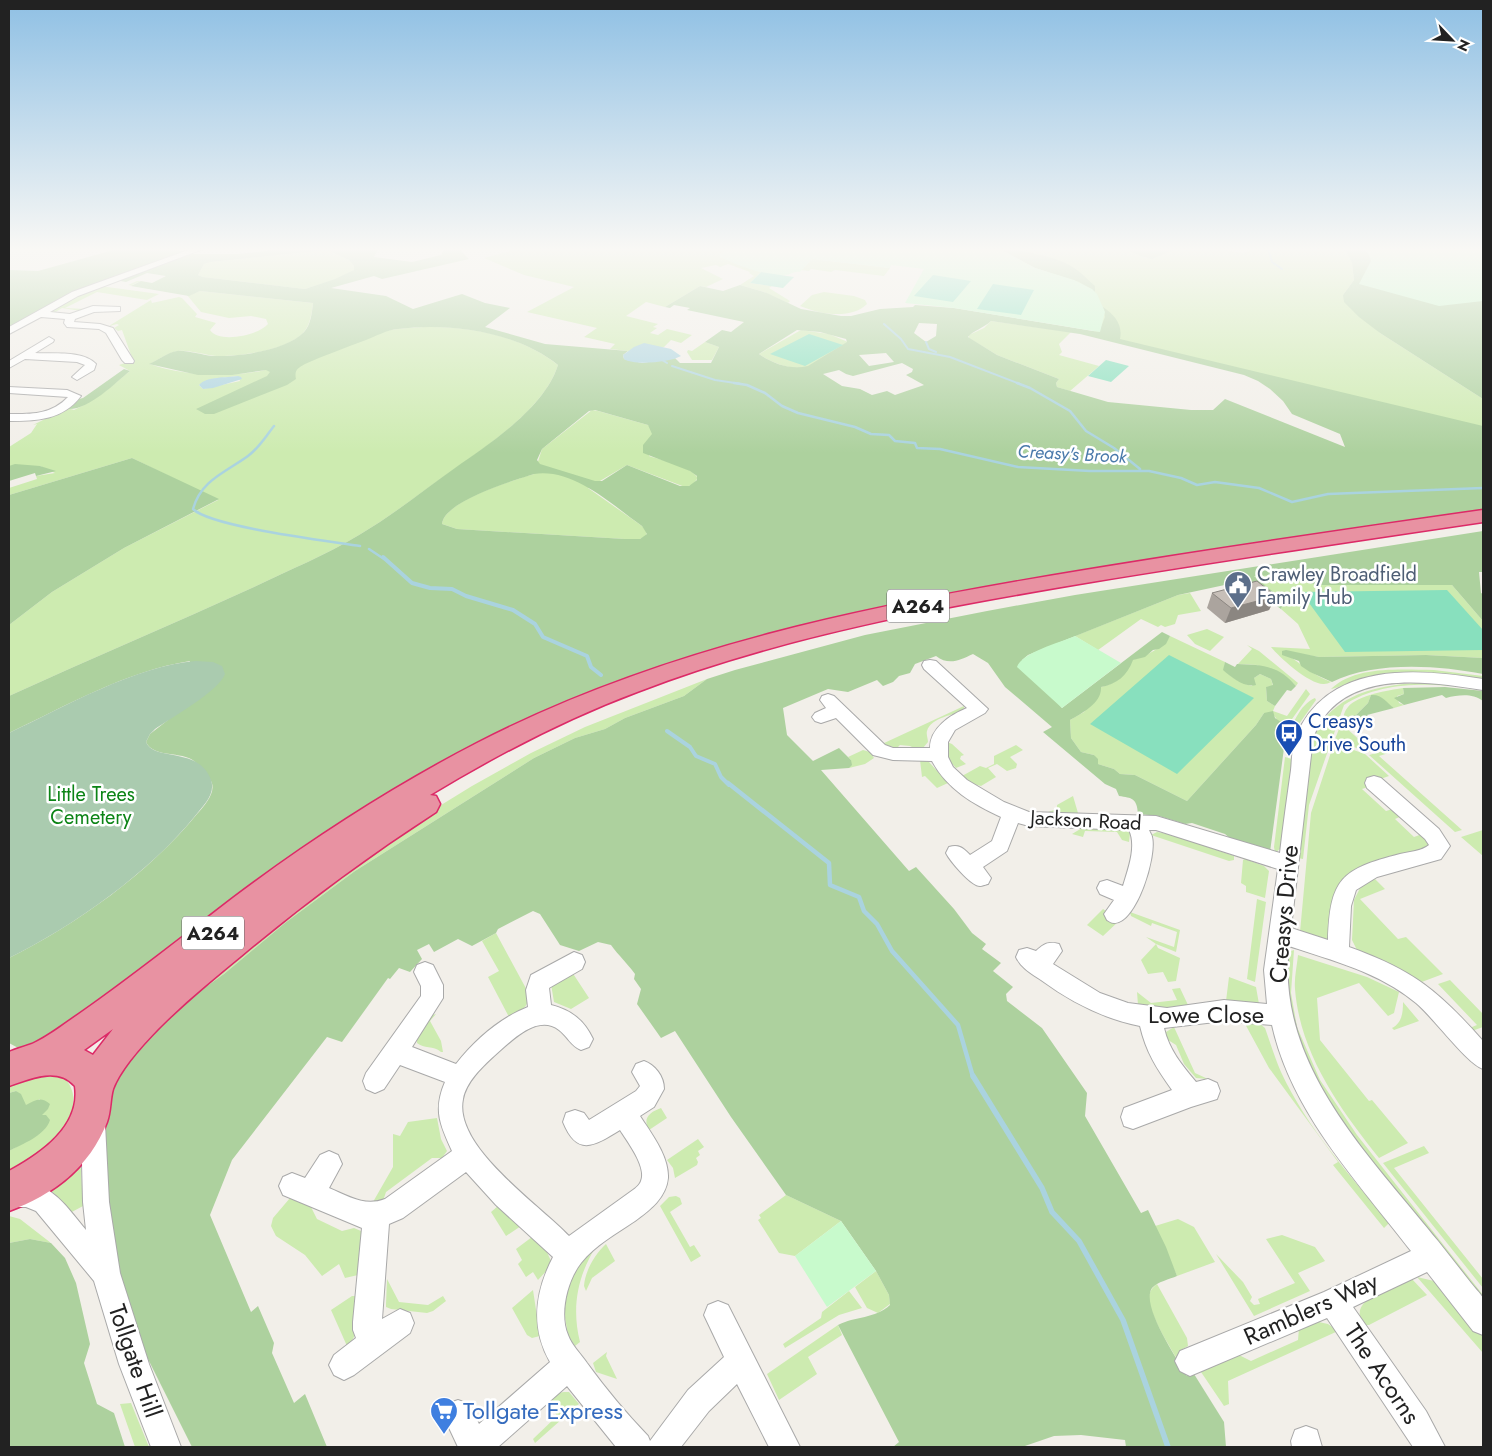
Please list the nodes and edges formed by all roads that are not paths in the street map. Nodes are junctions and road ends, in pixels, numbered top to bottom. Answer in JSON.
{"nodes":[{"id":1,"x":32,"y":317,"type":"edge"},
{"id":2,"x":71,"y":317,"type":"edge"},
{"id":3,"x":9,"y":331,"type":"edge"},
{"id":4,"x":48,"y":340,"type":"dead end"},
{"id":5,"x":23,"y":356,"type":"junction"},
{"id":6,"x":129,"y":361,"type":"dead end"},
{"id":7,"x":9,"y":365,"type":"edge"},
{"id":8,"x":77,"y":377,"type":"dead end"},
{"id":9,"x":9,"y":390,"type":"edge"},
{"id":10,"x":9,"y":416,"type":"edge"},
{"id":11,"x":1483,"y":516,"type":"edge"},
{"id":12,"x":1483,"y":528,"type":"edge"},
{"id":13,"x":940,"y":668,"type":"dead end"},
{"id":14,"x":1483,"y":684,"type":"edge"},
{"id":15,"x":821,"y":717,"type":"dead end"},
{"id":16,"x":937,"y":755,"type":"junction"},
{"id":17,"x":1374,"y":783,"type":"dead end"},
{"id":18,"x":1012,"y":814,"type":"junction"},
{"id":19,"x":1135,"y":822,"type":"junction"},
{"id":20,"x":1288,"y":864,"type":"junction"},
{"id":21,"x":968,"y":866,"type":"dead end"},
{"id":22,"x":1107,"y":888,"type":"dead end"},
{"id":23,"x":1129,"y":898,"type":"junction"},
{"id":24,"x":1114,"y":914,"type":"dead end"},
{"id":25,"x":1280,"y":934,"type":"junction"},
{"id":26,"x":1338,"y":954,"type":"junction"},
{"id":27,"x":1038,"y":958,"type":"dead end"},
{"id":28,"x":574,"y":962,"type":"dead end"},
{"id":29,"x":425,"y":972,"type":"dead end"},
{"id":30,"x":540,"y":1014,"type":"junction"},
{"id":31,"x":1280,"y":1016,"type":"junction"},
{"id":32,"x":1150,"y":1017,"type":"junction"},
{"id":33,"x":581,"y":1039,"type":"dead end"},
{"id":34,"x":395,"y":1052,"type":"junction"},
{"id":35,"x":1483,"y":1058,"type":"edge"},
{"id":36,"x":24,"y":1064,"type":"edge"},
{"id":37,"x":644,"y":1072,"type":"dead end"},
{"id":38,"x":461,"y":1077,"type":"junction"},
{"id":39,"x":376,"y":1081,"type":"dead end"},
{"id":40,"x":93,"y":1100,"type":"junction"},
{"id":41,"x":624,"y":1113,"type":"junction"},
{"id":42,"x":1132,"y":1117,"type":"dead end"},
{"id":43,"x":576,"y":1122,"type":"dead end"},
{"id":44,"x":468,"y":1155,"type":"junction"},
{"id":45,"x":330,"y":1164,"type":"dead end"},
{"id":46,"x":9,"y":1190,"type":"edge"},
{"id":47,"x":9,"y":1194,"type":"edge"},
{"id":48,"x":376,"y":1216,"type":"junction"},
{"id":49,"x":569,"y":1255,"type":"junction"},
{"id":50,"x":1432,"y":1255,"type":"junction"},
{"id":51,"x":106,"y":1273,"type":"junction"},
{"id":52,"x":1333,"y":1302,"type":"junction"},
{"id":53,"x":718,"y":1316,"type":"dead end"},
{"id":54,"x":1483,"y":1321,"type":"edge"},
{"id":55,"x":400,"y":1323,"type":"dead end"},
{"id":56,"x":373,"y":1342,"type":"junction"},
{"id":57,"x":1190,"y":1361,"type":"dead end"},
{"id":58,"x":742,"y":1362,"type":"junction"},
{"id":59,"x":570,"y":1364,"type":"junction"},
{"id":60,"x":344,"y":1365,"type":"dead end"},
{"id":61,"x":458,"y":1415,"type":"dead end"},
{"id":62,"x":166,"y":1447,"type":"edge"},
{"id":63,"x":475,"y":1447,"type":"edge"},
{"id":64,"x":637,"y":1447,"type":"edge"},
{"id":65,"x":663,"y":1447,"type":"edge"},
{"id":66,"x":785,"y":1447,"type":"edge"},
{"id":67,"x":1430,"y":1447,"type":"edge"}],
"edges":[{"from":1,"to":3,"type":"street"},
{"from":2,"to":6,"type":"street"},
{"from":4,"to":5,"type":"street"},
{"from":5,"to":7,"type":"street"},
{"from":5,"to":8,"type":"street"},
{"from":9,"to":10,"type":"street"},
{"from":11,"to":36,"type":"highway","number":"A264"},
{"from":12,"to":40,"type":"highway","number":"A264"},
{"from":13,"to":16,"type":"street"},
{"from":14,"to":20,"type":"street","name":"Creasys Drive"},
{"from":15,"to":16,"type":"street"},
{"from":16,"to":18,"type":"street","name":"Jackson Road"},
{"from":17,"to":26,"type":"street"},
{"from":18,"to":19,"type":"street","name":"Jackson Road"},
{"from":18,"to":21,"type":"street"},
{"from":19,"to":20,"type":"street","name":"Jackson Road"},
{"from":19,"to":23,"type":"street"},
{"from":20,"to":25,"type":"street","name":"Creasys Drive"},
{"from":22,"to":23,"type":"street"},
{"from":23,"to":24,"type":"street"},
{"from":25,"to":26,"type":"street"},
{"from":25,"to":31,"type":"street","name":"Creasys Drive"},
{"from":26,"to":35,"type":"street"},
{"from":27,"to":32,"type":"street","name":"Lowe Close"},
{"from":28,"to":30,"type":"street"},
{"from":29,"to":34,"type":"street"},
{"from":30,"to":33,"type":"street"},
{"from":30,"to":38,"type":"street"},
{"from":31,"to":32,"type":"street","name":"Lowe Close"},
{"from":31,"to":50,"type":"street","name":"Creasys Drive"},
{"from":32,"to":42,"type":"street"},
{"from":34,"to":38,"type":"street"},
{"from":34,"to":39,"type":"street"},
{"from":36,"to":40,"type":"highway"},
{"from":37,"to":41,"type":"street"},
{"from":38,"to":44,"type":"street"},
{"from":40,"to":46,"type":"highway"},
{"from":40,"to":51,"type":"street","name":"Tollgate Hill"},
{"from":41,"to":43,"type":"street"},
{"from":41,"to":49,"type":"street"},
{"from":44,"to":48,"type":"street"},
{"from":44,"to":49,"type":"street"},
{"from":45,"to":48,"type":"street"},
{"from":47,"to":51,"type":"street","name":"Tollgate Hill"},
{"from":48,"to":56,"type":"street"},
{"from":49,"to":59,"type":"street"},
{"from":50,"to":52,"type":"street","name":"Ramblers Way"},
{"from":50,"to":54,"type":"street","name":"Creasys Drive"},
{"from":51,"to":62,"type":"street","name":"Tollgate Hill"},
{"from":52,"to":57,"type":"street","name":"Ramblers Way"},
{"from":52,"to":67,"type":"street","name":"The Acorns"},
{"from":53,"to":58,"type":"street"},
{"from":55,"to":56,"type":"street"},
{"from":56,"to":60,"type":"street"},
{"from":58,"to":65,"type":"street"},
{"from":58,"to":66,"type":"street"},
{"from":59,"to":63,"type":"street"},
{"from":59,"to":64,"type":"street"},
{"from":61,"to":63,"type":"street"}]}
